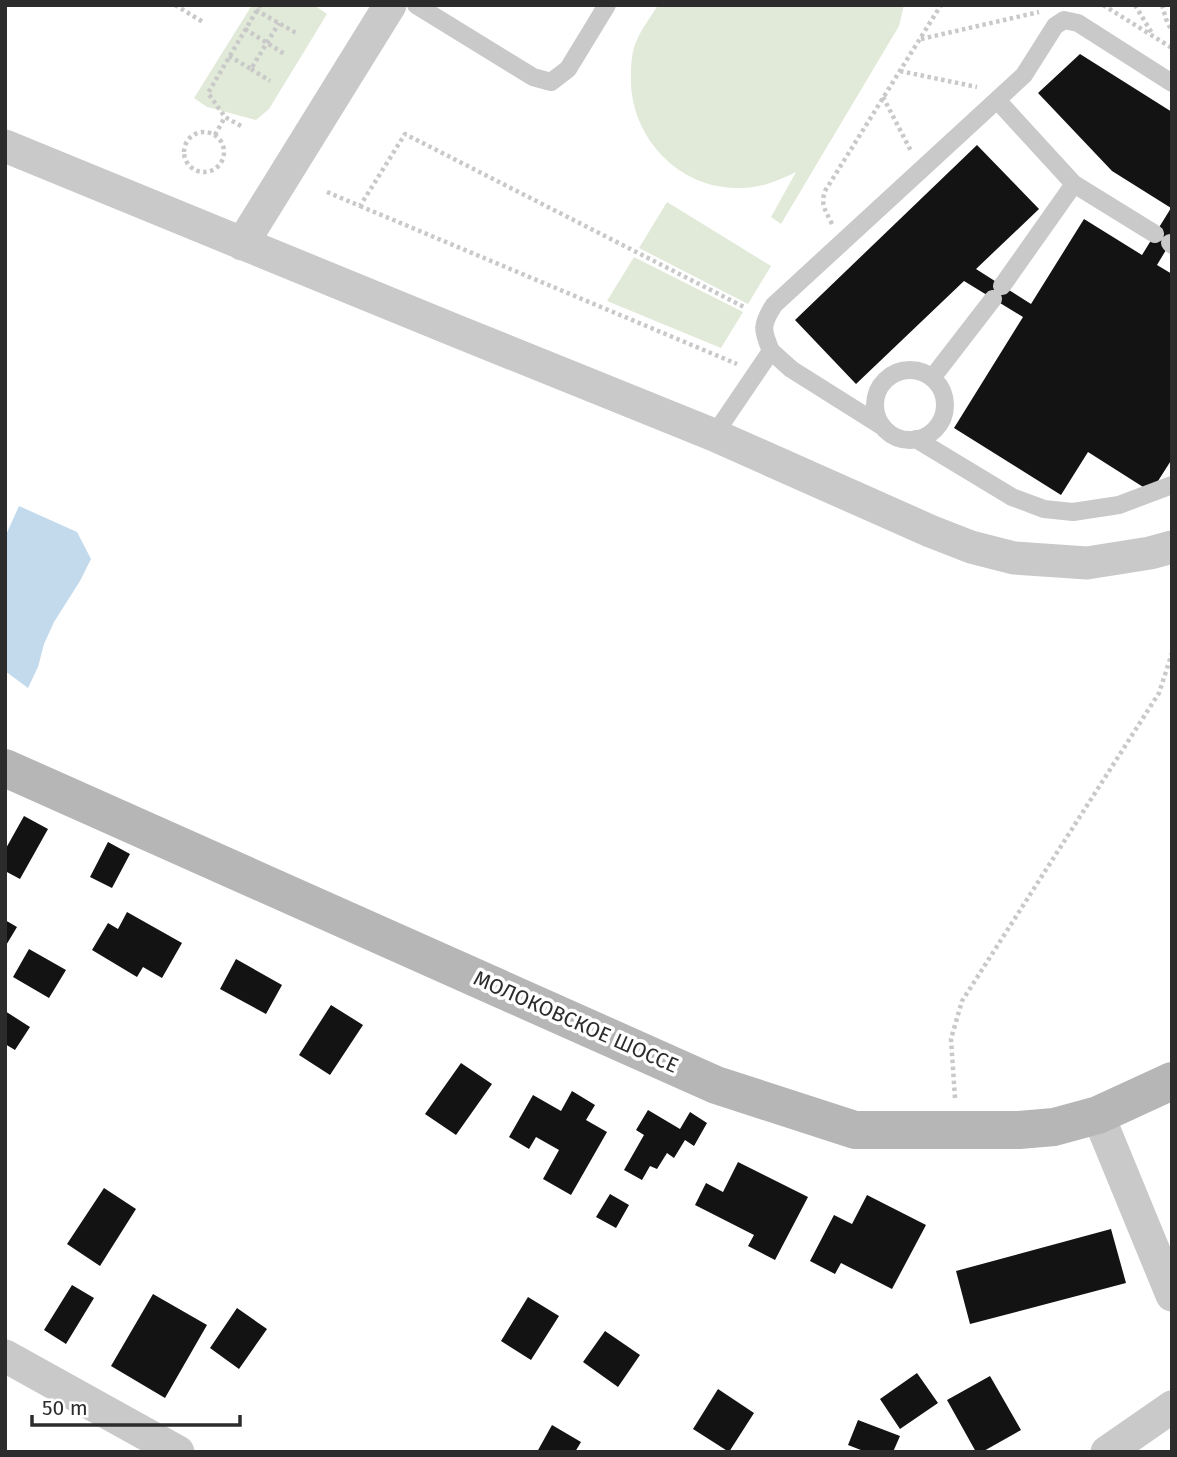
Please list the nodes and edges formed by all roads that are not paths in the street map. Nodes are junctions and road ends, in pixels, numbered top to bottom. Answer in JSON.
{"nodes":[{"id":1,"x":390,"y":5,"type":"edge"},
{"id":2,"x":415,"y":5,"type":"edge"},
{"id":3,"x":607,"y":5,"type":"edge"},
{"id":4,"x":1172,"y":83,"type":"edge"},
{"id":5,"x":997,"y":100,"type":"junction"},
{"id":6,"x":5,"y":146,"type":"edge"},
{"id":7,"x":1074,"y":184,"type":"junction"},
{"id":8,"x":1166,"y":241,"type":"edge"},
{"id":9,"x":242,"y":244,"type":"junction"},
{"id":10,"x":771,"y":351,"type":"junction"},
{"id":11,"x":932,"y":378,"type":"junction"},
{"id":12,"x":883,"y":427,"type":"junction"},
{"id":13,"x":714,"y":435,"type":"junction"},
{"id":14,"x":916,"y":439,"type":"junction"},
{"id":15,"x":1172,"y":485,"type":"edge"},
{"id":16,"x":1172,"y":547,"type":"edge"},
{"id":17,"x":5,"y":768,"type":"edge"},
{"id":18,"x":1172,"y":1081,"type":"edge"},
{"id":19,"x":1098,"y":1115,"type":"junction"},
{"id":20,"x":1172,"y":1295,"type":"edge"},
{"id":21,"x":5,"y":1356,"type":"edge"},
{"id":22,"x":1172,"y":1407,"type":"edge"},
{"id":23,"x":178,"y":1452,"type":"edge"},
{"id":24,"x":1107,"y":1452,"type":"edge"}],
"edges":[{"from":1,"to":9,"type":"street"},
{"from":2,"to":3,"type":"lane"},
{"from":4,"to":5,"type":"lane"},
{"from":5,"to":7,"type":"lane"},
{"from":5,"to":10,"type":"lane"},
{"from":6,"to":9,"type":"street"},
{"from":7,"to":8,"type":"lane"},
{"from":7,"to":11,"type":"lane"},
{"from":9,"to":13,"type":"street"},
{"from":10,"to":12,"type":"lane"},
{"from":10,"to":13,"type":"lane"},
{"from":11,"to":12,"type":"lane"},
{"from":11,"to":14,"type":"lane"},
{"from":12,"to":14,"type":"lane"},
{"from":13,"to":16,"type":"street"},
{"from":14,"to":15,"type":"lane"},
{"from":17,"to":19,"type":"main road","name":"МОЛОКОВСКОЕ ШОССЕ"},
{"from":18,"to":19,"type":"main road","name":"МОЛОКОВСКОЕ ШОССЕ"},
{"from":19,"to":20,"type":"street"},
{"from":21,"to":23,"type":"street"},
{"from":22,"to":24,"type":"street"}]}
